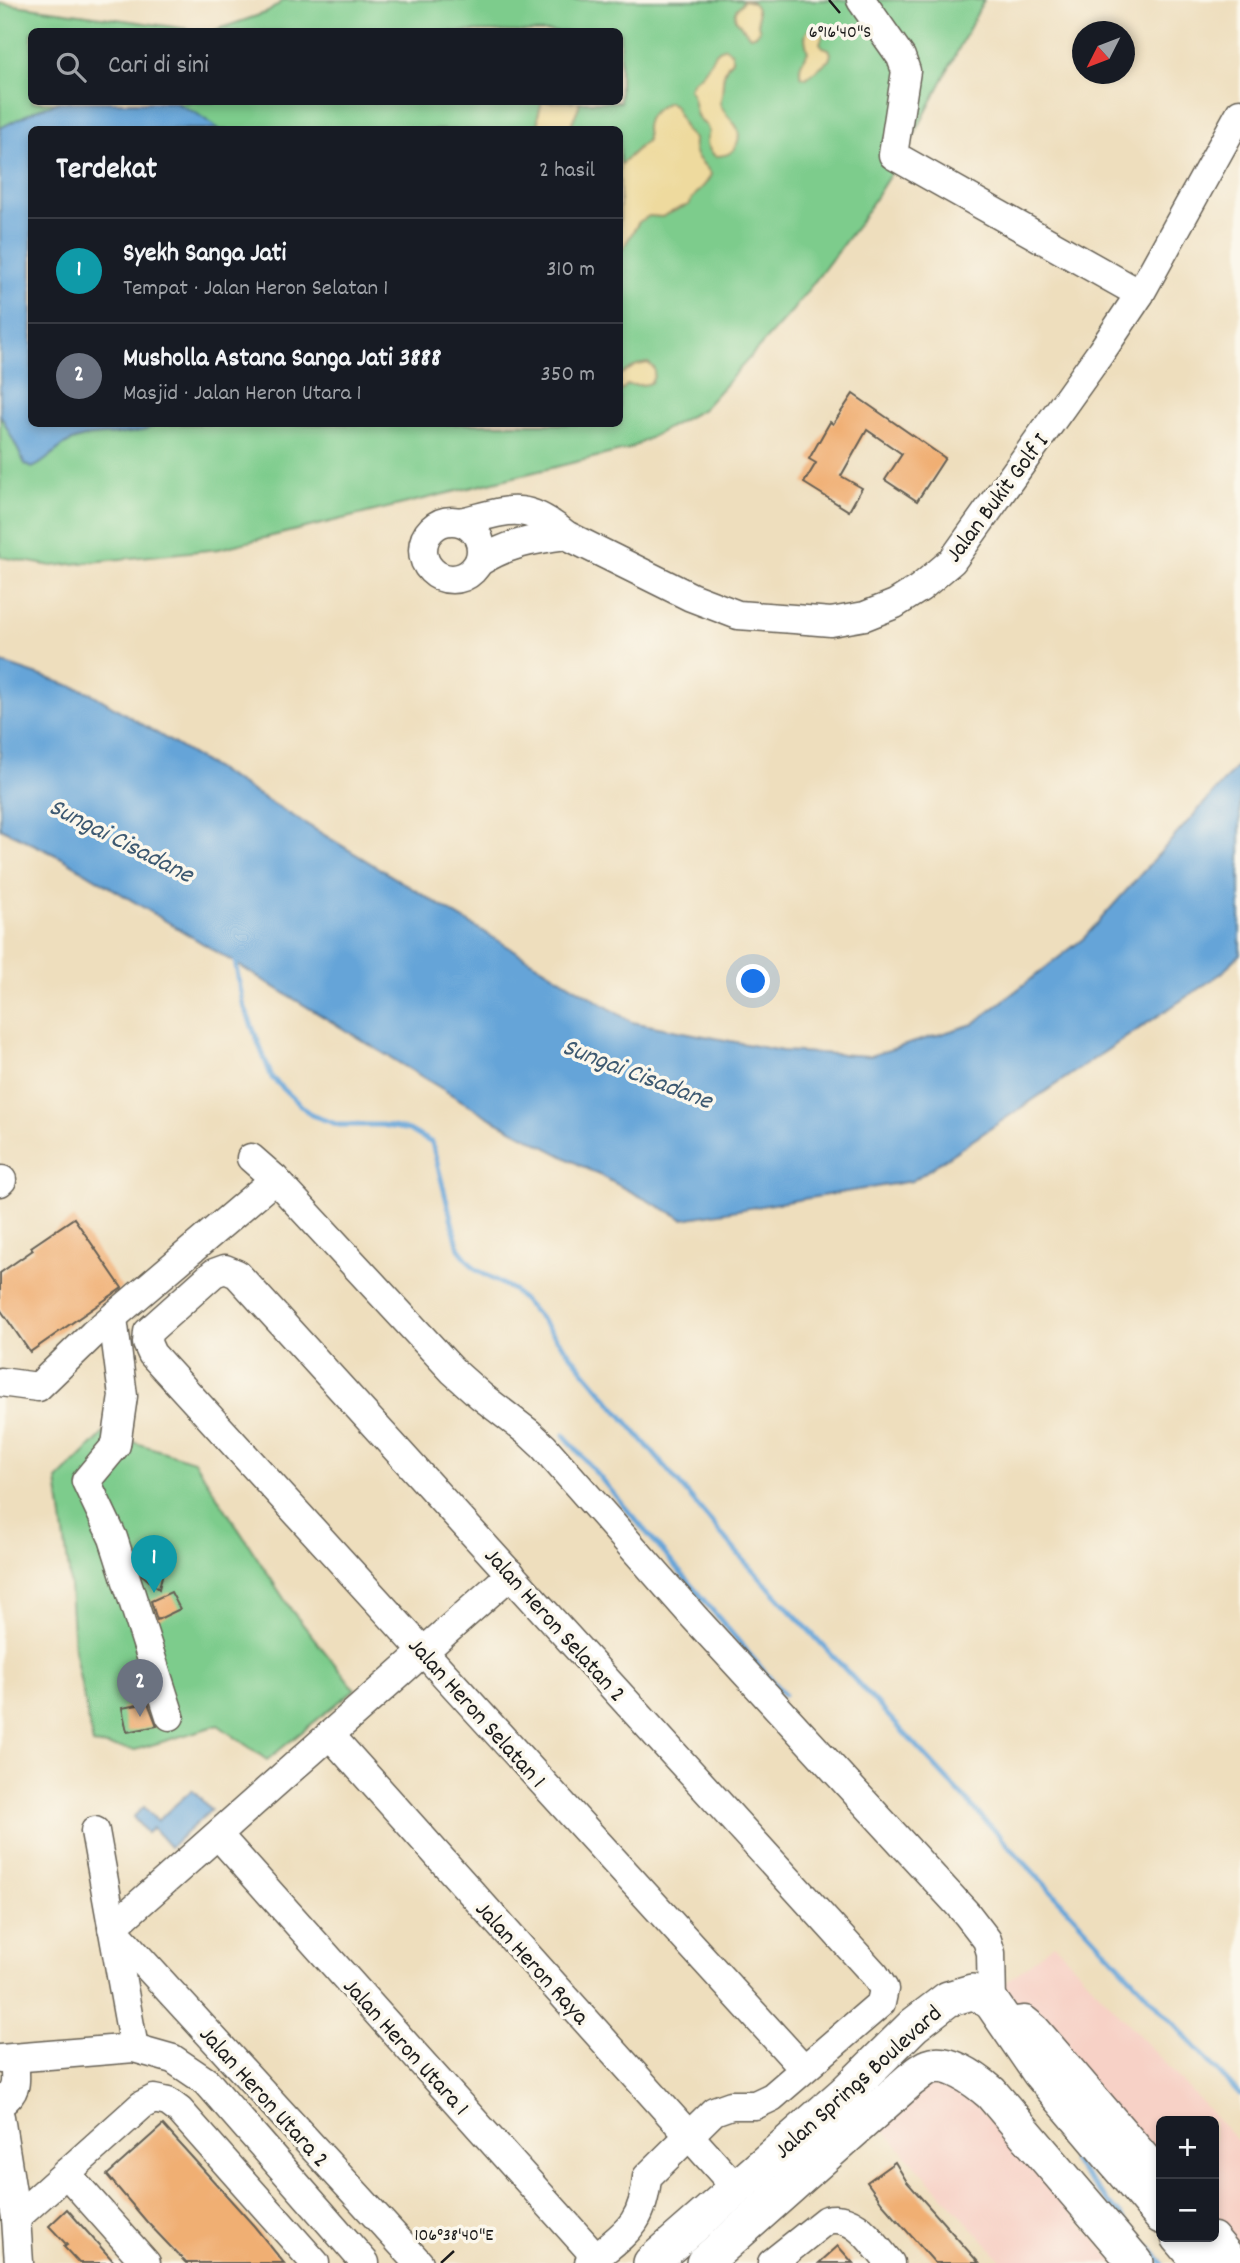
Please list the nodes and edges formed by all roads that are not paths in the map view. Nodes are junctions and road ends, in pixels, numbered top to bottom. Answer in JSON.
{"nodes":[{"id":1,"x":860,"y":0,"type":"edge"},
{"id":2,"x":1240,"y":113,"type":"edge"},
{"id":3,"x":1140,"y":294,"type":"junction"},
{"id":4,"x":461,"y":522,"type":"junction"},
{"id":5,"x":566,"y":535,"type":"junction"},
{"id":6,"x":479,"y":562,"type":"junction"},
{"id":7,"x":251,"y":1158,"type":"dead end"},
{"id":8,"x":275,"y":1179,"type":"junction"},
{"id":9,"x":113,"y":1318,"type":"junction"},
{"id":10,"x":152,"y":1354,"type":"joint"},
{"id":11,"x":0,"y":1382,"type":"edge"},
{"id":12,"x":511,"y":1574,"type":"junction"},
{"id":13,"x":423,"y":1652,"type":"junction"},
{"id":14,"x":170,"y":1716,"type":"dead end"},
{"id":15,"x":330,"y":1735,"type":"junction"},
{"id":16,"x":95,"y":1831,"type":"dead end"},
{"id":17,"x":218,"y":1835,"type":"junction"},
{"id":18,"x":112,"y":1928,"type":"junction"},
{"id":19,"x":1008,"y":2015,"type":"junction"},
{"id":20,"x":914,"y":2025,"type":"junction"},
{"id":21,"x":134,"y":2048,"type":"junction"},
{"id":22,"x":7,"y":2058,"type":"edge"},
{"id":23,"x":929,"y":2066,"type":"junction"},
{"id":24,"x":804,"y":2069,"type":"junction"},
{"id":25,"x":0,"y":2104,"type":"edge"},
{"id":26,"x":0,"y":2117,"type":"edge"},
{"id":27,"x":689,"y":2135,"type":"junction"},
{"id":28,"x":1156,"y":2169,"type":"edge"},
{"id":29,"x":66,"y":2173,"type":"junction"},
{"id":30,"x":736,"y":2188,"type":"junction"},
{"id":31,"x":1156,"y":2210,"type":"edge"},
{"id":32,"x":16,"y":2218,"type":"junction"},
{"id":33,"x":1183,"y":2242,"type":"edge"},
{"id":34,"x":1218,"y":2242,"type":"edge"},
{"id":35,"x":593,"y":2260,"type":"edge"},
{"id":36,"x":19,"y":2263,"type":"edge"},
{"id":37,"x":146,"y":2263,"type":"edge"},
{"id":38,"x":315,"y":2263,"type":"edge"},
{"id":39,"x":365,"y":2263,"type":"edge"},
{"id":40,"x":419,"y":2263,"type":"edge"},
{"id":41,"x":651,"y":2263,"type":"edge"},
{"id":42,"x":704,"y":2263,"type":"edge"},
{"id":43,"x":772,"y":2263,"type":"edge"},
{"id":44,"x":890,"y":2263,"type":"edge"},
{"id":45,"x":1136,"y":2263,"type":"edge"},
{"id":46,"x":1201,"y":2263,"type":"edge"},
{"id":47,"x":1236,"y":2263,"type":"edge"}],
"edges":[{"from":1,"to":3,"type":"street"},
{"from":2,"to":3,"type":"street","name":"Jalan Bukit Golf I"},
{"from":3,"to":5,"type":"street","name":"Jalan Bukit Golf I"},
{"from":4,"to":5,"type":"street","name":"Jalan Bukit Golf I"},
{"from":4,"to":6,"type":"street"},
{"from":4,"to":6,"type":"street","name":"Jalan Bukit Golf I"},
{"from":5,"to":6,"type":"street","name":"Jalan Bukit Golf I"},
{"from":7,"to":8,"type":"street"},
{"from":8,"to":9,"type":"street"},
{"from":8,"to":19,"type":"street"},
{"from":9,"to":11,"type":"street"},
{"from":9,"to":14,"type":"street"},
{"from":10,"to":12,"type":"street","name":"Jalan Heron Selatan 2"},
{"from":10,"to":13,"type":"street","name":"Jalan Heron Selatan 1"},
{"from":12,"to":13,"type":"street"},
{"from":12,"to":24,"type":"street","name":"Jalan Heron Selatan 2"},
{"from":13,"to":15,"type":"street"},
{"from":13,"to":24,"type":"street","name":"Jalan Heron Selatan 1"},
{"from":15,"to":17,"type":"street"},
{"from":15,"to":27,"type":"street","name":"Jalan Heron Raya"},
{"from":16,"to":18,"type":"street"},
{"from":17,"to":18,"type":"street"},
{"from":17,"to":35,"type":"street","name":"Jalan Heron Utara 1"},
{"from":18,"to":21,"type":"street"},
{"from":18,"to":40,"type":"street","name":"Jalan Heron Utara 2"},
{"from":19,"to":20,"type":"main road","name":"Jalan Springs Boulevard"},
{"from":19,"to":28,"type":"street"},
{"from":19,"to":31,"type":"main road"},
{"from":20,"to":23,"type":"main road"},
{"from":20,"to":30,"type":"main road","name":"Jalan Springs Boulevard"},
{"from":21,"to":22,"type":"street"},
{"from":21,"to":39,"type":"street"},
{"from":22,"to":25,"type":"street"},
{"from":23,"to":42,"type":"main road","name":"Jalan Springs Boulevard"},
{"from":23,"to":45,"type":"main road","name":"Jalan Springs Boulevard"},
{"from":24,"to":27,"type":"street"},
{"from":26,"to":32,"type":"street"},
{"from":27,"to":30,"type":"street","name":"Jalan Heron Raya"},
{"from":27,"to":35,"type":"street"},
{"from":29,"to":32,"type":"street"},
{"from":29,"to":37,"type":"street"},
{"from":29,"to":38,"type":"street"},
{"from":30,"to":41,"type":"main road","name":"Jalan Springs Boulevard"},
{"from":32,"to":36,"type":"street"},
{"from":33,"to":46,"type":"main road"},
{"from":34,"to":47,"type":"street"},
{"from":43,"to":44,"type":"street"}]}
